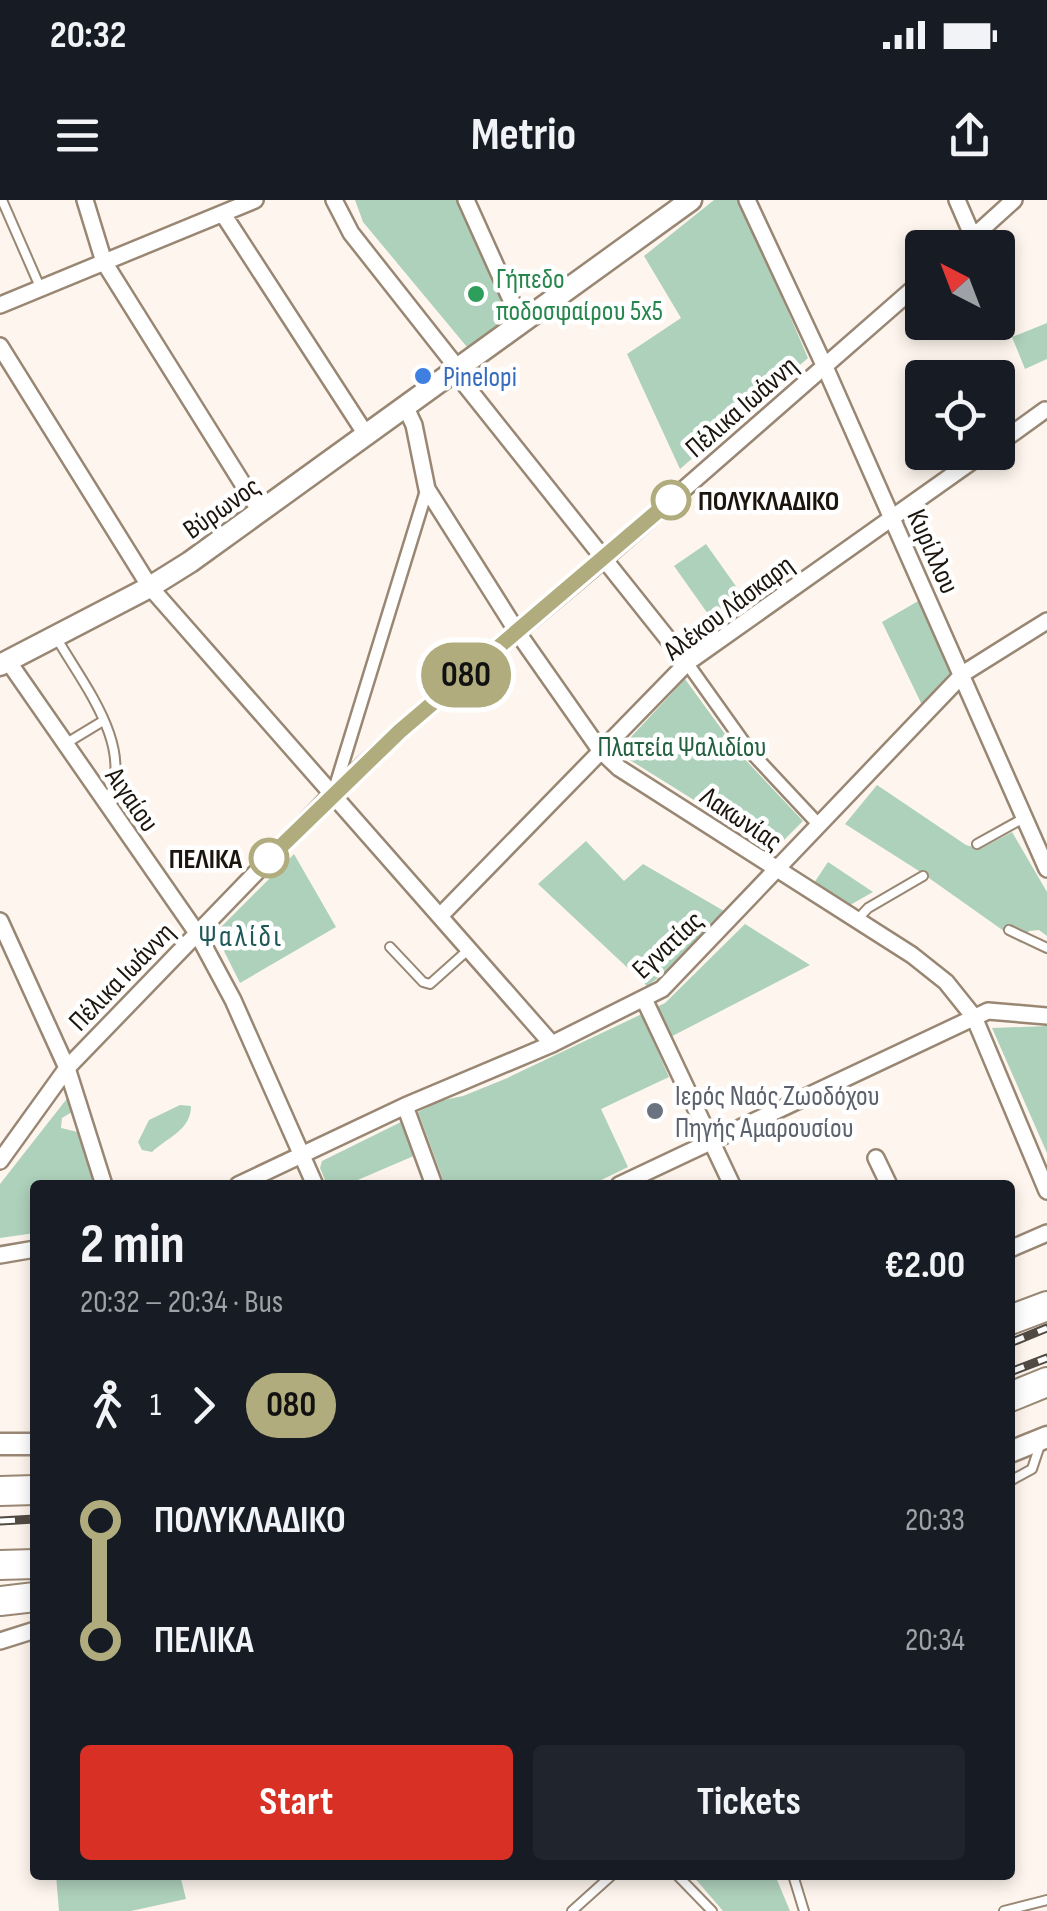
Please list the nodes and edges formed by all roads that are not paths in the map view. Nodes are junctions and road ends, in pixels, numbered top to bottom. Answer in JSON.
{"nodes":[{"id":1,"x":2,"y":200,"type":"edge"},
{"id":2,"x":85,"y":200,"type":"edge"},
{"id":3,"x":255,"y":200,"type":"edge"},
{"id":4,"x":334,"y":200,"type":"edge"},
{"id":5,"x":466,"y":200,"type":"edge"},
{"id":6,"x":691,"y":200,"type":"edge"},
{"id":7,"x":747,"y":200,"type":"edge"},
{"id":8,"x":957,"y":200,"type":"edge"},
{"id":9,"x":1014,"y":200,"type":"edge"},
{"id":10,"x":222,"y":214,"type":"junction"},
{"id":11,"x":964,"y":230,"type":"edge"},
{"id":12,"x":980,"y":230,"type":"edge"},
{"id":13,"x":104,"y":262,"type":"junction"},
{"id":14,"x":40,"y":287,"type":"junction"},
{"id":15,"x":905,"y":297,"type":"edge"},
{"id":16,"x":0,"y":305,"type":"edge"},
{"id":17,"x":522,"y":324,"type":"junction"},
{"id":18,"x":0,"y":346,"type":"edge"},
{"id":19,"x":825,"y":367,"type":"junction"},
{"id":20,"x":457,"y":371,"type":"junction"},
{"id":21,"x":406,"y":408,"type":"junction"},
{"id":22,"x":1045,"y":410,"type":"edge"},
{"id":23,"x":1015,"y":432,"type":"edge"},
{"id":24,"x":367,"y":436,"type":"junction"},
{"id":25,"x":960,"y":470,"type":"edge"},
{"id":26,"x":427,"y":489,"type":"junction"},
{"id":27,"x":261,"y":514,"type":"junction"},
{"id":28,"x":892,"y":518,"type":"junction"},
{"id":29,"x":604,"y":560,"type":"junction"},
{"id":30,"x":150,"y":587,"type":"junction"},
{"id":31,"x":1047,"y":621,"type":"edge"},
{"id":32,"x":518,"y":633,"type":"junction"},
{"id":33,"x":56,"y":637,"type":"junction"},
{"id":34,"x":4,"y":663,"type":"edge"},
{"id":35,"x":688,"y":663,"type":"junction"},
{"id":36,"x":961,"y":676,"type":"junction"},
{"id":37,"x":103,"y":721,"type":"junction"},
{"id":38,"x":65,"y":744,"type":"junction"},
{"id":39,"x":600,"y":750,"type":"junction"},
{"id":40,"x":334,"y":792,"type":"junction"},
{"id":41,"x":106,"y":804,"type":"junction"},
{"id":42,"x":1022,"y":819,"type":"junction"},
{"id":43,"x":820,"y":826,"type":"junction"},
{"id":44,"x":977,"y":844,"type":"dead end"},
{"id":45,"x":1047,"y":869,"type":"edge"},
{"id":46,"x":776,"y":871,"type":"junction"},
{"id":47,"x":923,"y":876,"type":"dead end"},
{"id":48,"x":440,"y":914,"type":"junction"},
{"id":49,"x":0,"y":922,"type":"edge"},
{"id":50,"x":856,"y":922,"type":"junction"},
{"id":51,"x":1008,"y":930,"type":"dead end"},
{"id":52,"x":197,"y":933,"type":"junction"},
{"id":53,"x":390,"y":947,"type":"dead end"},
{"id":54,"x":1047,"y":948,"type":"edge"},
{"id":55,"x":468,"y":950,"type":"junction"},
{"id":56,"x":644,"y":999,"type":"junction"},
{"id":57,"x":1047,"y":1016,"type":"edge"},
{"id":58,"x":974,"y":1017,"type":"junction"},
{"id":59,"x":552,"y":1044,"type":"junction"},
{"id":60,"x":67,"y":1068,"type":"junction"},
{"id":61,"x":405,"y":1106,"type":"junction"},
{"id":62,"x":712,"y":1141,"type":"junction"},
{"id":63,"x":304,"y":1156,"type":"junction"},
{"id":64,"x":876,"y":1158,"type":"dead end"},
{"id":65,"x":0,"y":1161,"type":"edge"},
{"id":66,"x":102,"y":1180,"type":"edge"},
{"id":67,"x":249,"y":1180,"type":"edge"},
{"id":68,"x":313,"y":1180,"type":"edge"},
{"id":69,"x":432,"y":1180,"type":"edge"},
{"id":70,"x":630,"y":1180,"type":"edge"},
{"id":71,"x":730,"y":1180,"type":"edge"},
{"id":72,"x":887,"y":1180,"type":"edge"},
{"id":73,"x":1047,"y":1191,"type":"edge"},
{"id":74,"x":1047,"y":1233,"type":"edge"},
{"id":75,"x":1015,"y":1247,"type":"edge"},
{"id":76,"x":30,"y":1250,"type":"edge"},
{"id":77,"x":0,"y":1254,"type":"edge"},
{"id":78,"x":1047,"y":1306,"type":"edge"},
{"id":79,"x":1015,"y":1318,"type":"edge"},
{"id":80,"x":1047,"y":1382,"type":"edge"},
{"id":81,"x":1015,"y":1395,"type":"edge"},
{"id":82,"x":1044,"y":1439,"type":"edge"},
{"id":83,"x":0,"y":1444,"type":"edge"},
{"id":84,"x":30,"y":1444,"type":"edge"},
{"id":85,"x":1015,"y":1450,"type":"edge"},
{"id":86,"x":1015,"y":1478,"type":"edge"},
{"id":87,"x":30,"y":1490,"type":"edge"},
{"id":88,"x":0,"y":1491,"type":"edge"},
{"id":89,"x":30,"y":1564,"type":"edge"},
{"id":90,"x":0,"y":1566,"type":"edge"},
{"id":91,"x":30,"y":1598,"type":"edge"},
{"id":92,"x":0,"y":1601,"type":"edge"},
{"id":93,"x":30,"y":1632,"type":"edge"},
{"id":94,"x":0,"y":1641,"type":"edge"},
{"id":95,"x":606,"y":1880,"type":"edge"},
{"id":96,"x":682,"y":1880,"type":"edge"},
{"id":97,"x":795,"y":1880,"type":"edge"},
{"id":98,"x":1047,"y":1900,"type":"edge"},
{"id":99,"x":572,"y":1911,"type":"edge"},
{"id":100,"x":712,"y":1911,"type":"edge"},
{"id":101,"x":804,"y":1911,"type":"edge"},
{"id":102,"x":1004,"y":1911,"type":"edge"}],
"edges":[{"from":1,"to":14,"type":"lane"},
{"from":2,"to":13,"type":"street"},
{"from":3,"to":10,"type":"street"},
{"from":4,"to":20,"type":"street"},
{"from":5,"to":17,"type":"street"},
{"from":6,"to":17,"type":"street","name":"Βύρωνος"},
{"from":7,"to":19,"type":"street","name":"Κυρίλλου"},
{"from":8,"to":11,"type":"street"},
{"from":9,"to":12,"type":"street"},
{"from":10,"to":13,"type":"street"},
{"from":10,"to":24,"type":"street"},
{"from":13,"to":14,"type":"street"},
{"from":13,"to":27,"type":"street"},
{"from":14,"to":16,"type":"street"},
{"from":15,"to":19,"type":"street","name":"Πέλικα Ιωάννη"},
{"from":17,"to":20,"type":"street","name":"Βύρωνος"},
{"from":18,"to":30,"type":"street"},
{"from":19,"to":28,"type":"street","name":"Κυρίλλου"},
{"from":19,"to":29,"type":"street","name":"Πέλικα Ιωάννη"},
{"from":20,"to":21,"type":"street","name":"Βύρωνος"},
{"from":20,"to":29,"type":"street"},
{"from":21,"to":24,"type":"street","name":"Βύρωνος"},
{"from":21,"to":26,"type":"street","name":"Λακωνίας"},
{"from":22,"to":23,"type":"street"},
{"from":24,"to":27,"type":"street","name":"Βύρωνος"},
{"from":25,"to":28,"type":"street","name":"Αλέκου Λάσκαρη"},
{"from":26,"to":32,"type":"street","name":"Λακωνίας"},
{"from":26,"to":40,"type":"street"},
{"from":27,"to":30,"type":"street","name":"Βύρωνος"},
{"from":28,"to":35,"type":"street","name":"Αλέκου Λάσκαρη"},
{"from":28,"to":36,"type":"street","name":"Κυρίλλου"},
{"from":29,"to":32,"type":"street","name":"Πέλικα Ιωάννη"},
{"from":29,"to":35,"type":"street"},
{"from":30,"to":33,"type":"street","name":"Βύρωνος"},
{"from":30,"to":40,"type":"street"},
{"from":31,"to":36,"type":"street","name":"Εγνατίας"},
{"from":32,"to":39,"type":"street","name":"Λακωνίας"},
{"from":32,"to":40,"type":"street","name":"Πέλικα Ιωάννη"},
{"from":33,"to":34,"type":"street","name":"Βύρωνος"},
{"from":33,"to":37,"type":"lane"},
{"from":34,"to":38,"type":"street","name":"Αιγαίου"},
{"from":35,"to":39,"type":"street","name":"Αλέκου Λάσκαρη"},
{"from":35,"to":43,"type":"street"},
{"from":36,"to":42,"type":"street","name":"Κυρίλλου"},
{"from":36,"to":43,"type":"street","name":"Εγνατίας"},
{"from":37,"to":38,"type":"lane"},
{"from":37,"to":41,"type":"lane"},
{"from":38,"to":41,"type":"street","name":"Αιγαίου"},
{"from":39,"to":46,"type":"street","name":"Λακωνίας"},
{"from":39,"to":48,"type":"street","name":"Αλέκου Λάσκαρη"},
{"from":40,"to":48,"type":"street"},
{"from":40,"to":52,"type":"street","name":"Πέλικα Ιωάννη"},
{"from":41,"to":52,"type":"street","name":"Αιγαίου"},
{"from":42,"to":44,"type":"lane"},
{"from":42,"to":45,"type":"street","name":"Κυρίλλου"},
{"from":43,"to":46,"type":"street","name":"Εγνατίας"},
{"from":46,"to":50,"type":"street","name":"Λακωνίας"},
{"from":46,"to":56,"type":"street","name":"Εγνατίας"},
{"from":47,"to":50,"type":"lane"},
{"from":48,"to":55,"type":"street"},
{"from":49,"to":60,"type":"street"},
{"from":50,"to":58,"type":"street","name":"Λακωνίας"},
{"from":51,"to":54,"type":"lane"},
{"from":52,"to":60,"type":"street","name":"Πέλικα Ιωάννη"},
{"from":52,"to":63,"type":"street","name":"Αιγαίου"},
{"from":53,"to":55,"type":"lane"},
{"from":55,"to":59,"type":"street"},
{"from":56,"to":59,"type":"street","name":"Εγνατίας"},
{"from":56,"to":62,"type":"street"},
{"from":57,"to":58,"type":"street"},
{"from":58,"to":62,"type":"street"},
{"from":58,"to":73,"type":"street","name":"Λακωνίας"},
{"from":59,"to":61,"type":"street","name":"Εγνατίας"},
{"from":60,"to":65,"type":"street","name":"Πέλικα Ιωάννη"},
{"from":60,"to":66,"type":"street"},
{"from":61,"to":63,"type":"street","name":"Εγνατίας"},
{"from":61,"to":69,"type":"street"},
{"from":62,"to":70,"type":"street"},
{"from":62,"to":71,"type":"street"},
{"from":63,"to":67,"type":"street","name":"Εγνατίας"},
{"from":63,"to":68,"type":"street","name":"Αιγαίου"},
{"from":64,"to":72,"type":"street"},
{"from":74,"to":75,"type":"street"},
{"from":76,"to":77,"type":"street"},
{"from":78,"to":79,"type":"highway"},
{"from":80,"to":81,"type":"highway"},
{"from":82,"to":85,"type":"street"},
{"from":82,"to":86,"type":"lane"},
{"from":83,"to":84,"type":"street"},
{"from":87,"to":88,"type":"highway"},
{"from":89,"to":90,"type":"highway"},
{"from":91,"to":92,"type":"highway"},
{"from":93,"to":94,"type":"street"},
{"from":95,"to":99,"type":"lane"},
{"from":96,"to":100,"type":"lane"},
{"from":97,"to":101,"type":"lane"},
{"from":98,"to":102,"type":"lane"}]}
